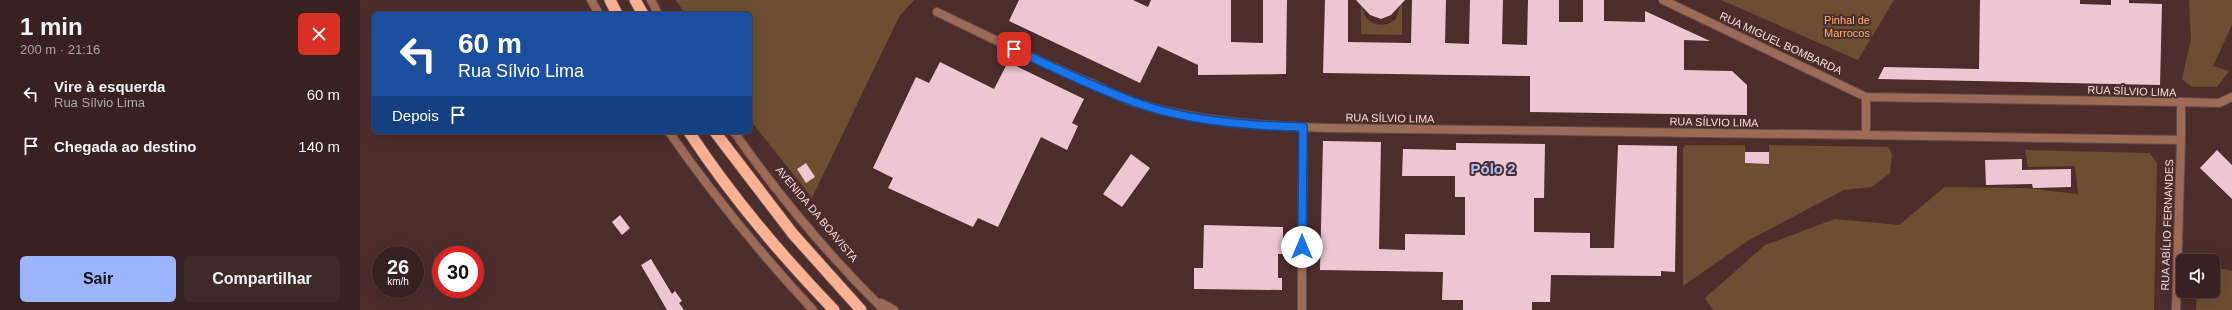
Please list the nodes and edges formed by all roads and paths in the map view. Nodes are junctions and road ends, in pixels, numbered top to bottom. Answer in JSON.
{"nodes":[{"id":1,"x":592,"y":0,"type":"edge"},
{"id":2,"x":610,"y":0,"type":"edge"},
{"id":3,"x":635,"y":0,"type":"edge"},
{"id":4,"x":651,"y":0,"type":"edge"},
{"id":5,"x":1663,"y":0,"type":"edge"},
{"id":6,"x":598,"y":12,"type":"edge"},
{"id":7,"x":616,"y":12,"type":"edge"},
{"id":8,"x":641,"y":12,"type":"edge"},
{"id":9,"x":657,"y":12,"type":"edge"},
{"id":10,"x":937,"y":12,"type":"dead end"},
{"id":11,"x":1866,"y":97,"type":"junction"},
{"id":12,"x":2232,"y":97,"type":"edge"},
{"id":13,"x":2181,"y":102,"type":"junction"},
{"id":14,"x":1303,"y":127,"type":"junction"},
{"id":15,"x":670,"y":134,"type":"edge"},
{"id":16,"x":690,"y":134,"type":"edge"},
{"id":17,"x":717,"y":134,"type":"edge"},
{"id":18,"x":736,"y":134,"type":"edge"},
{"id":19,"x":1866,"y":135,"type":"junction"},
{"id":20,"x":2181,"y":140,"type":"junction"},
{"id":21,"x":870,"y":296,"type":"junction"},
{"id":22,"x":813,"y":310,"type":"edge"},
{"id":23,"x":834,"y":310,"type":"edge"},
{"id":24,"x":861,"y":310,"type":"edge"},
{"id":25,"x":884,"y":310,"type":"edge"},
{"id":26,"x":894,"y":310,"type":"edge"},
{"id":27,"x":1302,"y":310,"type":"edge"},
{"id":28,"x":2176,"y":310,"type":"edge"}],
"edges":[{"from":1,"to":6,"type":"street"},
{"from":2,"to":7,"type":"highway"},
{"from":3,"to":8,"type":"highway"},
{"from":4,"to":9,"type":"street"},
{"from":5,"to":11,"type":"street","name":"RUA MIGUEL BOMBARDA"},
{"from":10,"to":14,"type":"street","name":"RUA SÍLVIO LIMA"},
{"from":11,"to":13,"type":"street","name":"RUA SÍLVIO LIMA"},
{"from":11,"to":19,"type":"street"},
{"from":12,"to":13,"type":"street"},
{"from":13,"to":20,"type":"street","name":"RUA SÍLVIO LIMA"},
{"from":14,"to":19,"type":"street","name":"RUA SÍLVIO LIMA"},
{"from":14,"to":27,"type":"street"},
{"from":15,"to":22,"type":"street"},
{"from":16,"to":23,"type":"highway"},
{"from":17,"to":24,"type":"highway"},
{"from":18,"to":21,"type":"street","name":"AVENIDA DA BOAVISTA"},
{"from":19,"to":20,"type":"street","name":"RUA SÍLVIO LIMA"},
{"from":20,"to":28,"type":"street","name":"RUA ABÍLIO FERNANDES"},
{"from":21,"to":25,"type":"street","name":"AVENIDA DA BOAVISTA"},
{"from":21,"to":26,"type":"street"}]}
